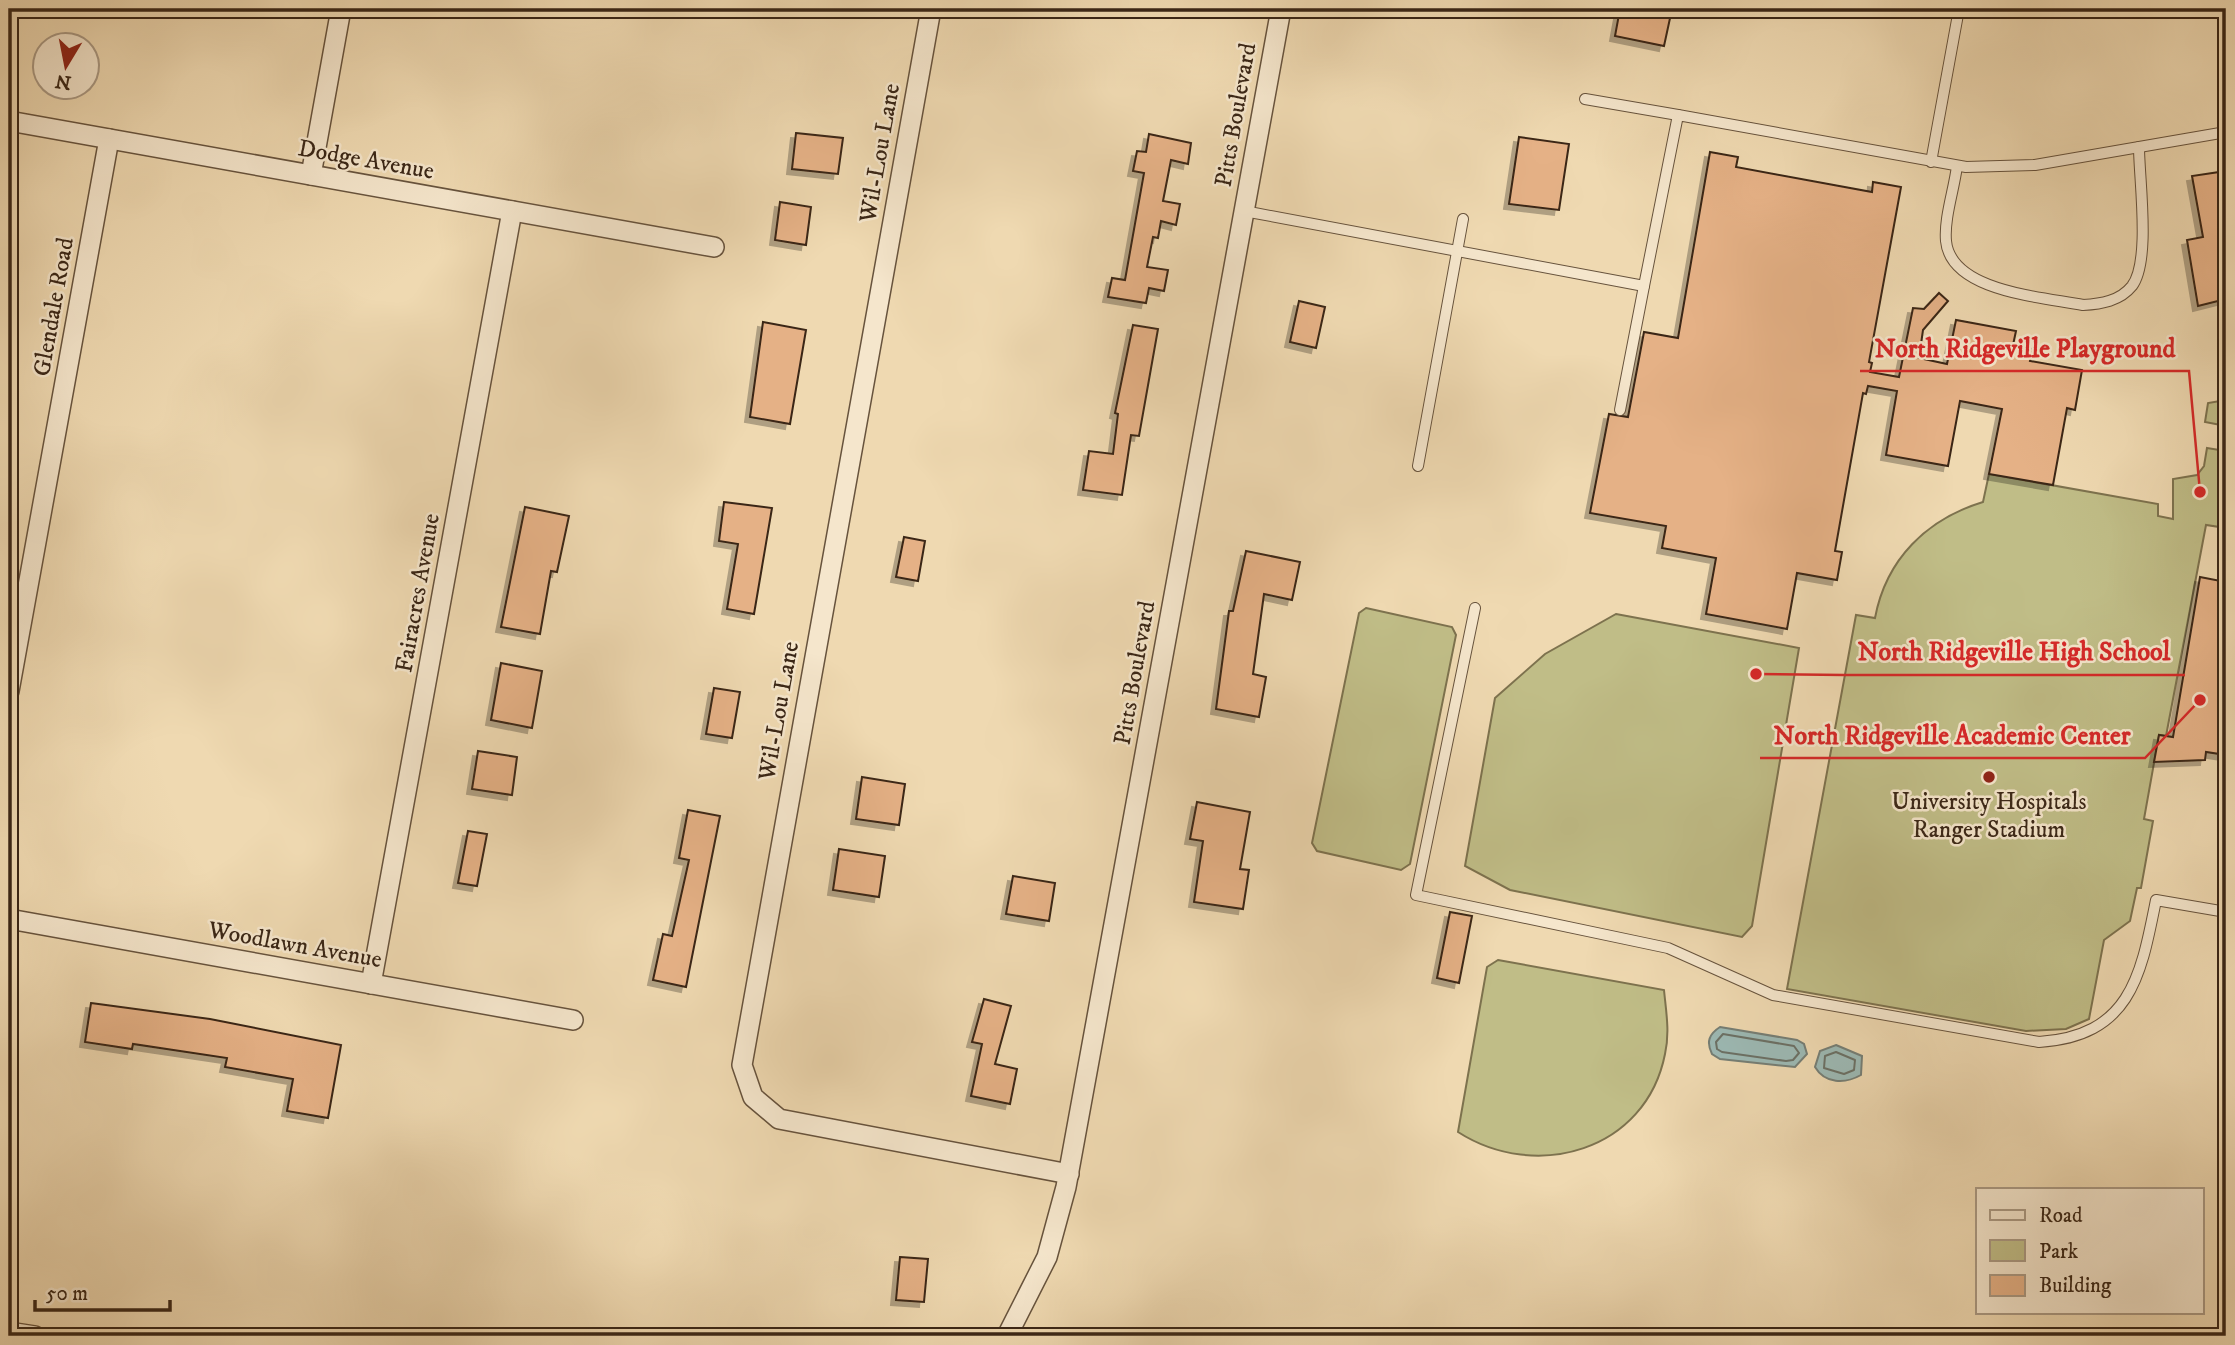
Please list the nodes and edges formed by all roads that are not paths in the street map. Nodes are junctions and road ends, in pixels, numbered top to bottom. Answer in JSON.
{"nodes":[{"id":1,"x":341,"y":9,"type":"edge"},
{"id":2,"x":931,"y":9,"type":"edge"},
{"id":3,"x":1281,"y":9,"type":"edge"},
{"id":4,"x":1958,"y":9,"type":"edge"},
{"id":5,"x":1585,"y":99,"type":"dead end"},
{"id":6,"x":1678,"y":115,"type":"junction"},
{"id":7,"x":9,"y":121,"type":"edge"},
{"id":8,"x":2226,"y":132,"type":"edge"},
{"id":9,"x":109,"y":139,"type":"junction"},
{"id":10,"x":2138,"y":147,"type":"junction"},
{"id":11,"x":1931,"y":162,"type":"junction"},
{"id":12,"x":1958,"y":166,"type":"junction"},
{"id":13,"x":311,"y":175,"type":"junction"},
{"id":14,"x":512,"y":211,"type":"junction"},
{"id":15,"x":1244,"y":211,"type":"junction"},
{"id":16,"x":1463,"y":219,"type":"dead end"},
{"id":17,"x":714,"y":247,"type":"dead end"},
{"id":18,"x":1457,"y":250,"type":"junction"},
{"id":19,"x":1644,"y":286,"type":"junction"},
{"id":20,"x":1620,"y":410,"type":"dead end"},
{"id":21,"x":1418,"y":466,"type":"dead end"},
{"id":22,"x":1475,"y":608,"type":"dead end"},
{"id":23,"x":9,"y":691,"type":"edge"},
{"id":24,"x":2226,"y":912,"type":"edge"},
{"id":25,"x":9,"y":919,"type":"edge"},
{"id":26,"x":372,"y":984,"type":"junction"},
{"id":27,"x":573,"y":1020,"type":"dead end"},
{"id":28,"x":1069,"y":1174,"type":"junction"},
{"id":29,"x":9,"y":1332,"type":"edge"},
{"id":30,"x":35,"y":1336,"type":"edge"},
{"id":31,"x":1007,"y":1336,"type":"edge"}],
"edges":[{"from":1,"to":13,"type":"street"},
{"from":2,"to":28,"type":"street","name":"Wil-Lou Lane"},
{"from":3,"to":15,"type":"street","name":"Pitts Boulevard"},
{"from":4,"to":11,"type":"lane"},
{"from":5,"to":6,"type":"lane"},
{"from":6,"to":11,"type":"lane"},
{"from":6,"to":19,"type":"lane"},
{"from":7,"to":9,"type":"street","name":"Dodge Avenue"},
{"from":8,"to":10,"type":"lane"},
{"from":9,"to":13,"type":"street","name":"Dodge Avenue"},
{"from":9,"to":23,"type":"street","name":"Glendale Road"},
{"from":10,"to":12,"type":"lane"},
{"from":10,"to":12,"type":"lane"},
{"from":11,"to":12,"type":"lane"},
{"from":13,"to":14,"type":"street","name":"Dodge Avenue"},
{"from":14,"to":17,"type":"street","name":"Dodge Avenue"},
{"from":14,"to":26,"type":"street","name":"Fairacres Avenue"},
{"from":15,"to":18,"type":"lane"},
{"from":15,"to":28,"type":"street","name":"Pitts Boulevard"},
{"from":16,"to":18,"type":"lane"},
{"from":18,"to":19,"type":"lane"},
{"from":18,"to":21,"type":"lane"},
{"from":19,"to":20,"type":"lane"},
{"from":22,"to":24,"type":"lane"},
{"from":25,"to":26,"type":"street","name":"Woodlawn Avenue"},
{"from":26,"to":27,"type":"street","name":"Woodlawn Avenue"},
{"from":28,"to":31,"type":"street","name":"Pitts Boulevard"},
{"from":29,"to":30,"type":"street"}]}
